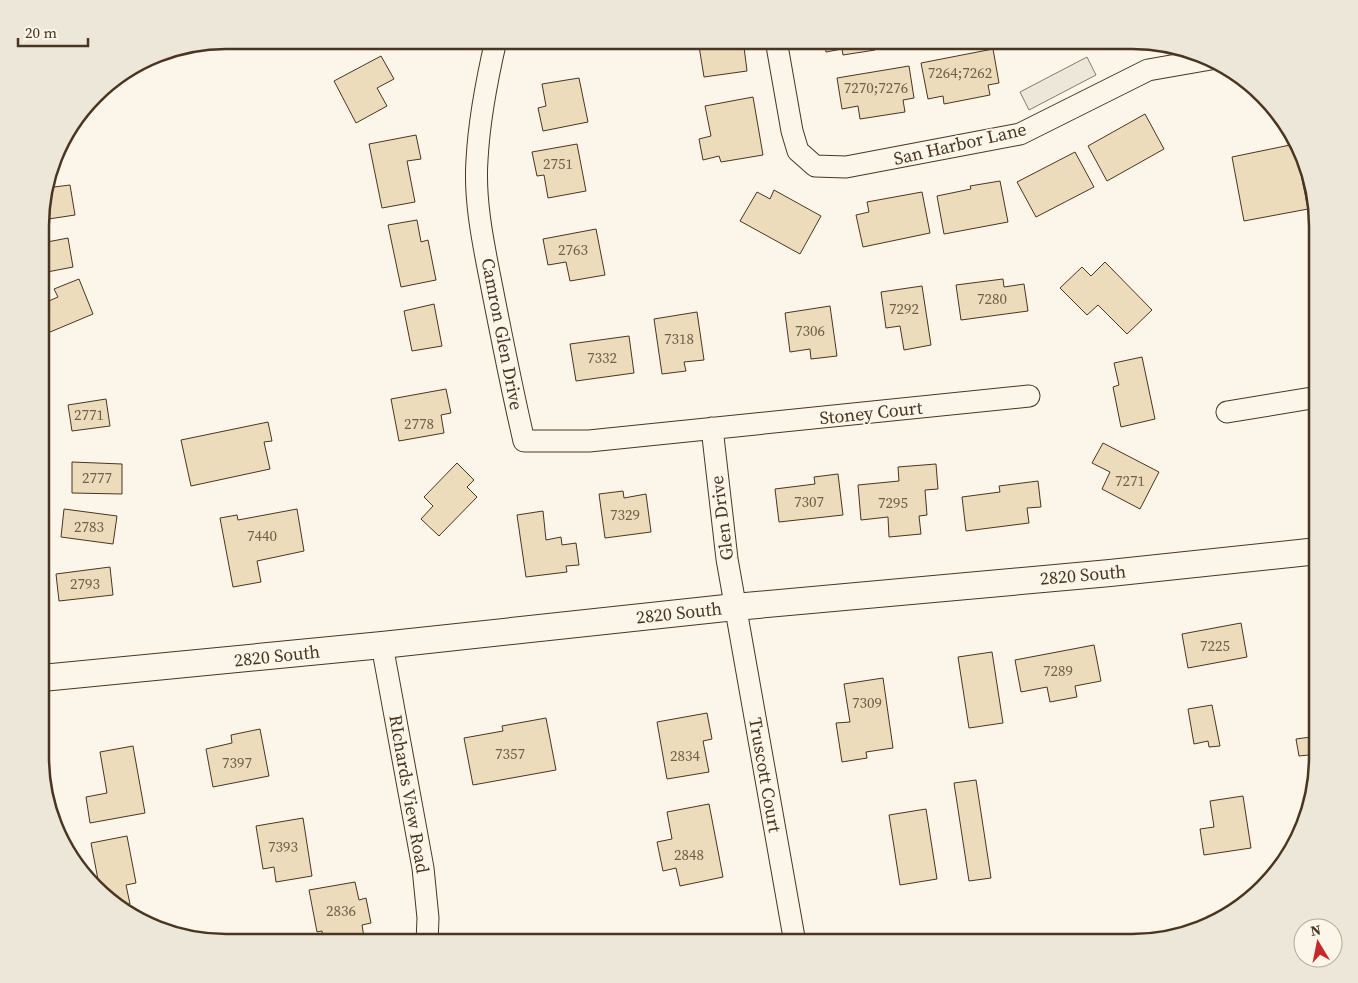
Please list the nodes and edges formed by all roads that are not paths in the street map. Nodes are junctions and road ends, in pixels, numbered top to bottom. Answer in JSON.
{"nodes":[{"id":1,"x":494,"y":49,"type":"edge"},
{"id":2,"x":778,"y":49,"type":"edge"},
{"id":3,"x":1198,"y":61,"type":"edge"},
{"id":4,"x":1029,"y":396,"type":"dead end"},
{"id":5,"x":1309,"y":398,"type":"edge"},
{"id":6,"x":1227,"y":412,"type":"dead end"},
{"id":7,"x":712,"y":428,"type":"junction"},
{"id":8,"x":1309,"y":552,"type":"edge"},
{"id":9,"x":735,"y":607,"type":"junction"},
{"id":10,"x":382,"y":645,"type":"junction"},
{"id":11,"x":49,"y":677,"type":"edge"},
{"id":12,"x":427,"y":934,"type":"edge"},
{"id":13,"x":793,"y":934,"type":"edge"}],
"edges":[{"from":1,"to":7,"type":"street","name":"Camron Glen Drive"},
{"from":2,"to":3,"type":"street","name":"San Harbor Lane"},
{"from":4,"to":7,"type":"street","name":"Stoney Court"},
{"from":5,"to":6,"type":"street"},
{"from":7,"to":9,"type":"street","name":"Glen Drive"},
{"from":8,"to":9,"type":"street","name":"2820 South"},
{"from":9,"to":10,"type":"street","name":"2820 South"},
{"from":9,"to":13,"type":"street","name":"Truscott Court"},
{"from":10,"to":11,"type":"street","name":"2820 South"},
{"from":10,"to":12,"type":"street","name":"RIchards View Road"}]}
